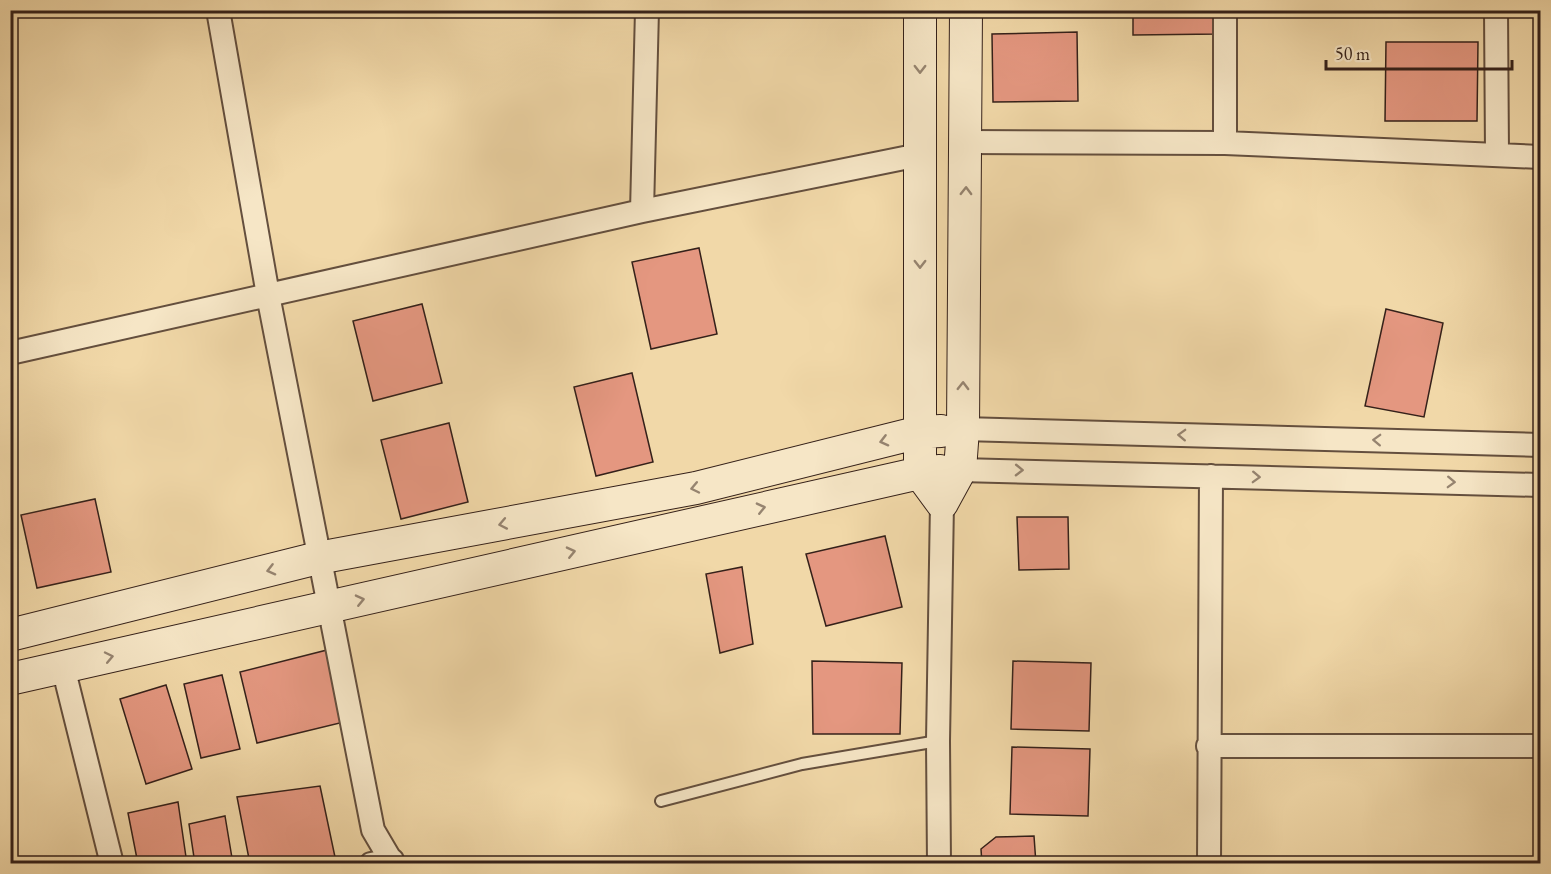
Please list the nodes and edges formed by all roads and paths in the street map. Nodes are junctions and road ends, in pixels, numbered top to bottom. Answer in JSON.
{"nodes":[{"id":1,"x":218,"y":10,"type":"edge"},
{"id":2,"x":647,"y":10,"type":"edge"},
{"id":3,"x":920,"y":10,"type":"edge"},
{"id":4,"x":966,"y":10,"type":"edge"},
{"id":5,"x":1225,"y":10,"type":"edge"},
{"id":6,"x":1496,"y":10,"type":"edge"},
{"id":7,"x":967,"y":142,"type":"junction"},
{"id":8,"x":1225,"y":144,"type":"junction"},
{"id":9,"x":1497,"y":154,"type":"junction"},
{"id":10,"x":919,"y":155,"type":"junction"},
{"id":11,"x":1540,"y":157,"type":"edge"},
{"id":12,"x":642,"y":211,"type":"junction"},
{"id":13,"x":268,"y":295,"type":"junction"},
{"id":14,"x":10,"y":353,"type":"edge"},
{"id":15,"x":963,"y":429,"type":"junction"},
{"id":16,"x":920,"y":432,"type":"junction"},
{"id":17,"x":1540,"y":445,"type":"edge"},
{"id":18,"x":960,"y":470,"type":"junction"},
{"id":19,"x":920,"y":473,"type":"junction"},
{"id":20,"x":1211,"y":476,"type":"junction"},
{"id":21,"x":1540,"y":485,"type":"edge"},
{"id":22,"x":942,"y":503,"type":"junction"},
{"id":23,"x":318,"y":558,"type":"junction"},
{"id":24,"x":329,"y":608,"type":"junction"},
{"id":25,"x":10,"y":635,"type":"edge"},
{"id":26,"x":63,"y":667,"type":"junction"},
{"id":27,"x":10,"y":679,"type":"edge"},
{"id":28,"x":938,"y":741,"type":"junction"},
{"id":29,"x":1208,"y":746,"type":"junction"},
{"id":30,"x":1540,"y":746,"type":"edge"},
{"id":31,"x":661,"y":801,"type":"dead end"},
{"id":32,"x":385,"y":862,"type":"edge"},
{"id":33,"x":112,"y":864,"type":"edge"},
{"id":34,"x":939,"y":864,"type":"edge"},
{"id":35,"x":1209,"y":864,"type":"edge"}],
"edges":[{"from":1,"to":13,"type":"street"},
{"from":2,"to":12,"type":"street"},
{"from":3,"to":10,"type":"street","one_way":true},
{"from":4,"to":7,"type":"street"},
{"from":5,"to":8,"type":"street"},
{"from":6,"to":9,"type":"street"},
{"from":7,"to":8,"type":"street"},
{"from":15,"to":7,"type":"street","one_way":true},
{"from":8,"to":9,"type":"street"},
{"from":9,"to":11,"type":"street"},
{"from":10,"to":12,"type":"street"},
{"from":10,"to":16,"type":"street","one_way":true},
{"from":12,"to":13,"type":"street"},
{"from":13,"to":14,"type":"street"},
{"from":13,"to":23,"type":"street"},
{"from":15,"to":16,"type":"street"},
{"from":17,"to":15,"type":"street","one_way":true},
{"from":15,"to":18,"type":"street"},
{"from":16,"to":19,"type":"street"},
{"from":16,"to":23,"type":"street","one_way":true},
{"from":18,"to":19,"type":"street"},
{"from":18,"to":20,"type":"street","one_way":true},
{"from":18,"to":22,"type":"street"},
{"from":19,"to":22,"type":"street"},
{"from":24,"to":19,"type":"street","one_way":true},
{"from":20,"to":21,"type":"street","one_way":true},
{"from":20,"to":29,"type":"street"},
{"from":22,"to":28,"type":"street"},
{"from":23,"to":24,"type":"street"},
{"from":23,"to":25,"type":"street","one_way":true},
{"from":26,"to":24,"type":"street","one_way":true},
{"from":24,"to":32,"type":"street"},
{"from":26,"to":27,"type":"street"},
{"from":26,"to":33,"type":"street"},
{"from":28,"to":31,"type":"lane"},
{"from":28,"to":34,"type":"street"},
{"from":29,"to":30,"type":"street"},
{"from":29,"to":35,"type":"street"}]}
